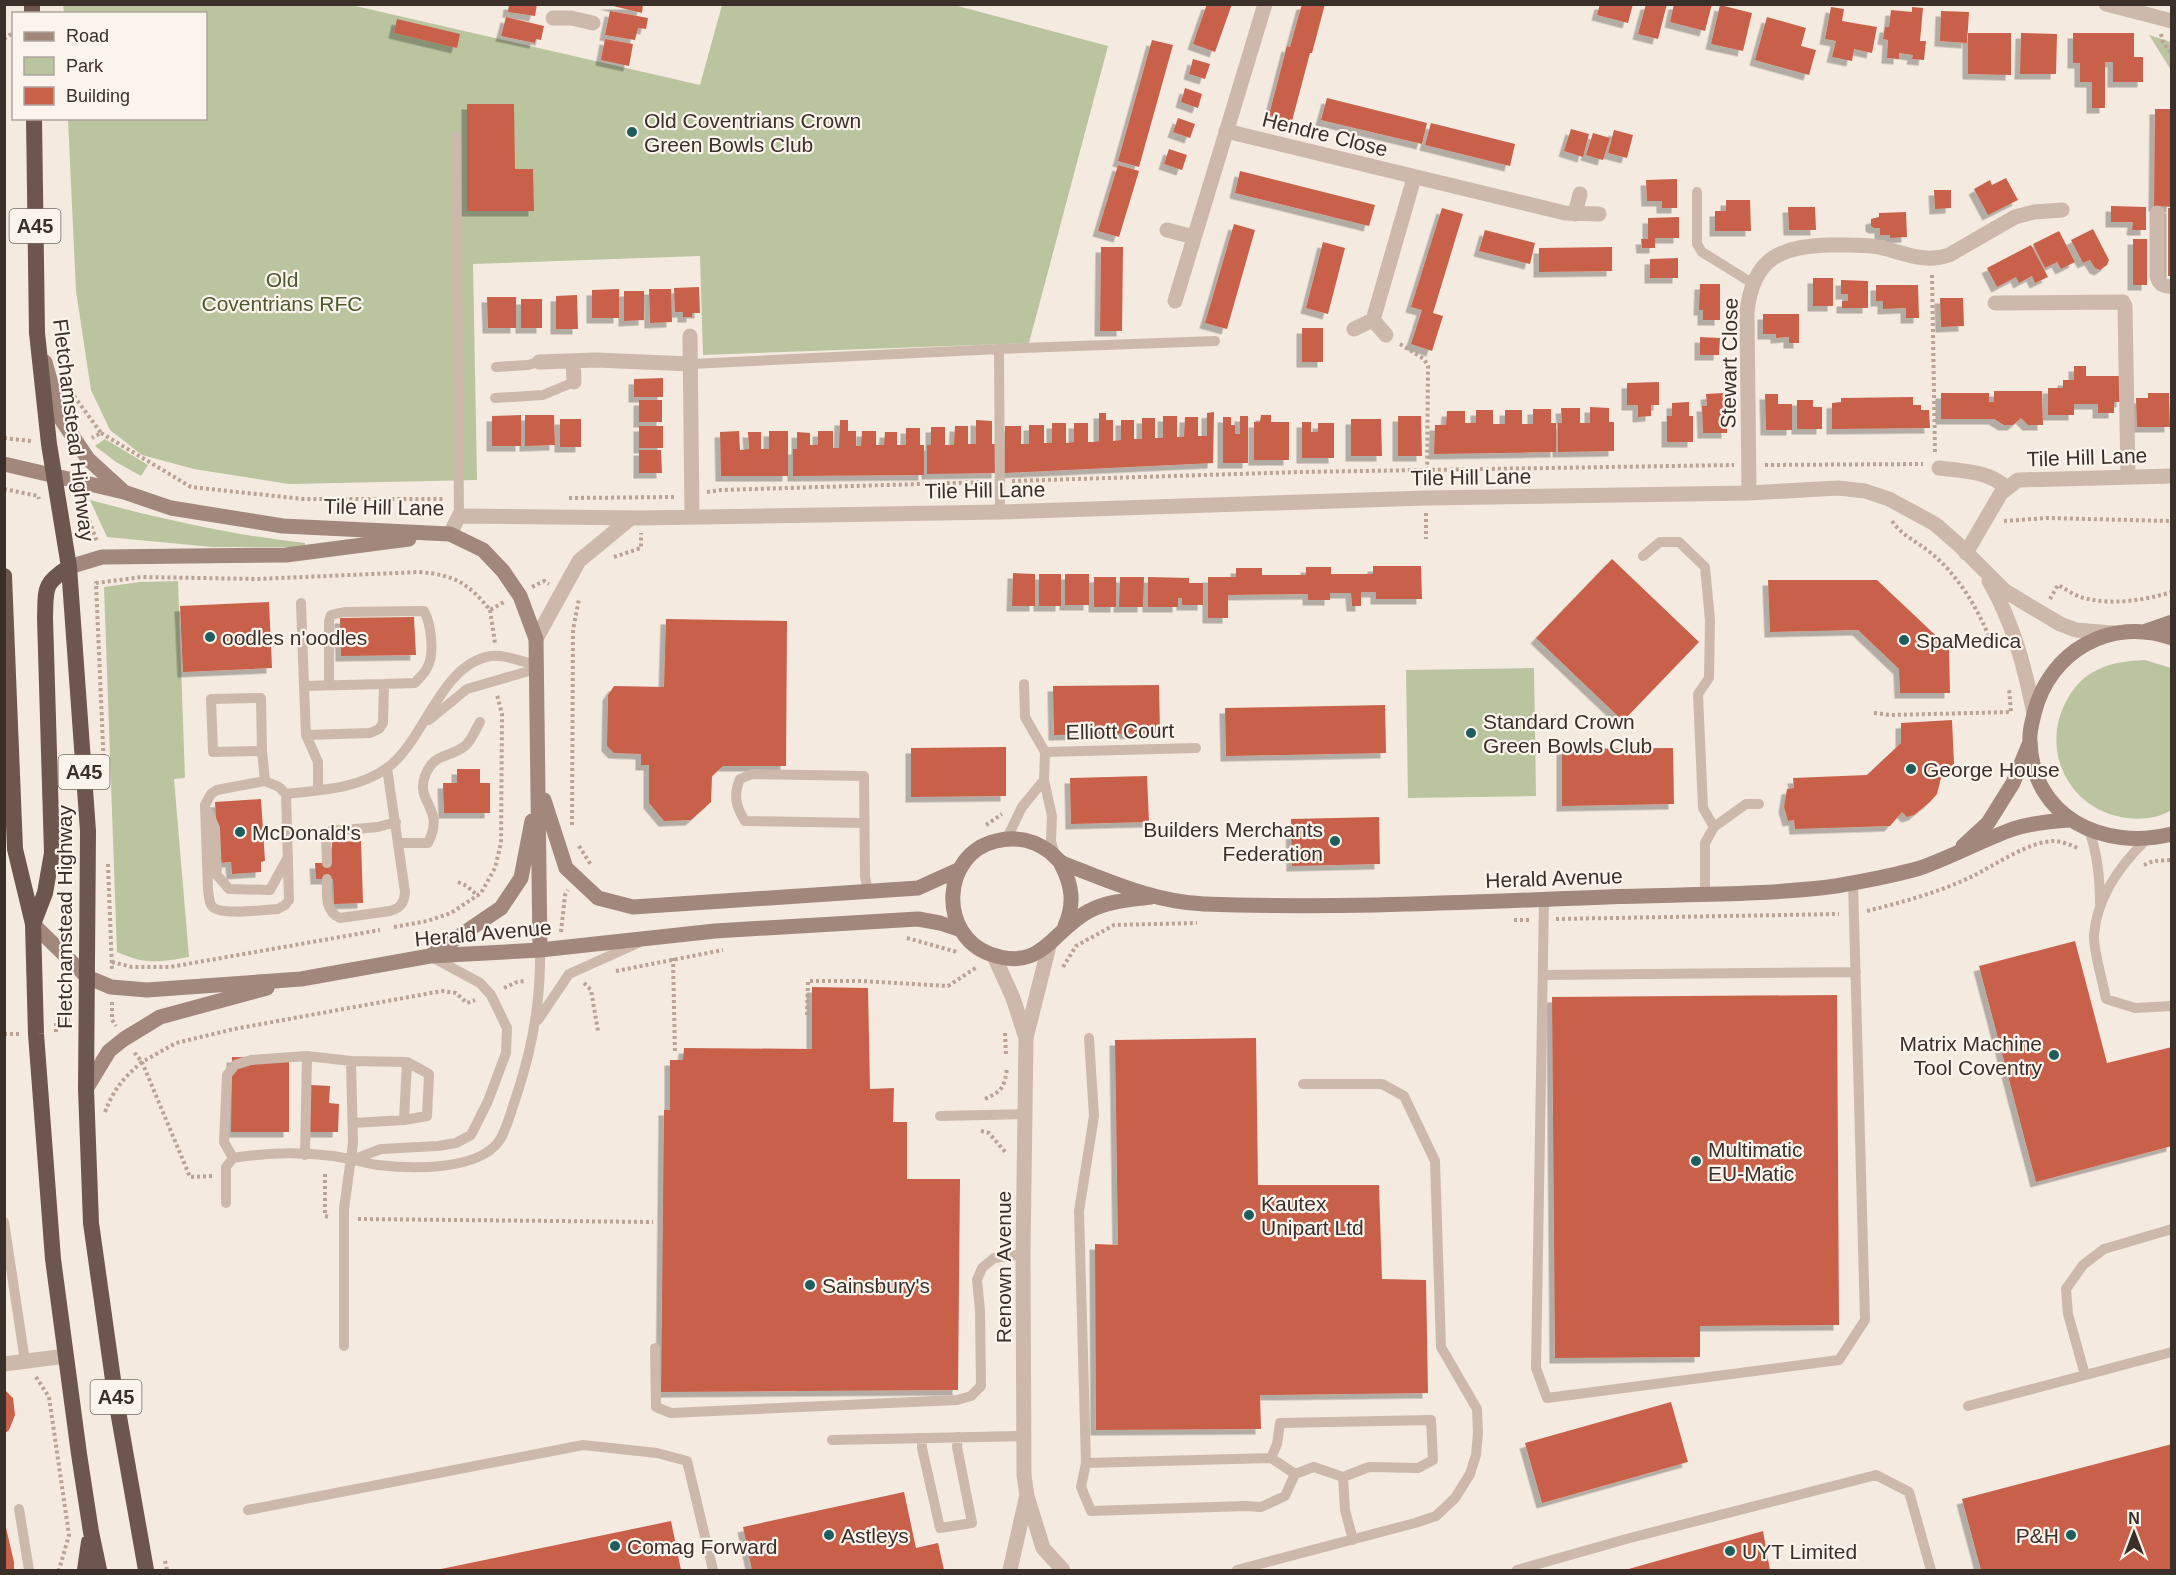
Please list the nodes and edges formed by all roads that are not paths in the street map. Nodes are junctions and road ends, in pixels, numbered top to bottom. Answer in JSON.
{"nodes":[{"id":1,"x":1265,"y":4,"type":"edge"},
{"id":2,"x":2106,"y":4,"type":"edge"},
{"id":3,"x":573,"y":11,"type":"edge"},
{"id":4,"x":553,"y":18,"type":"dead end"},
{"id":5,"x":2172,"y":21,"type":"edge"},
{"id":6,"x":593,"y":23,"type":"dead end"},
{"id":7,"x":34,"y":120,"type":"edge"},
{"id":8,"x":1226,"y":131,"type":"junction"},
{"id":9,"x":456,"y":136,"type":"dead end"},
{"id":10,"x":1414,"y":178,"type":"junction"},
{"id":11,"x":1697,"y":192,"type":"dead end"},
{"id":12,"x":1580,"y":194,"type":"dead end"},
{"id":13,"x":2062,"y":210,"type":"dead end"},
{"id":14,"x":2157,"y":213,"type":"dead end"},
{"id":15,"x":1575,"y":214,"type":"junction"},
{"id":16,"x":1599,"y":214,"type":"dead end"},
{"id":17,"x":1167,"y":230,"type":"dead end"},
{"id":18,"x":1194,"y":237,"type":"junction"},
{"id":19,"x":1752,"y":283,"type":"junction"},
{"id":20,"x":2172,"y":286,"type":"edge"},
{"id":21,"x":1175,"y":301,"type":"dead end"},
{"id":22,"x":1995,"y":303,"type":"dead end"},
{"id":23,"x":1373,"y":320,"type":"junction"},
{"id":24,"x":1354,"y":328,"type":"dead end"},
{"id":25,"x":38,"y":333,"type":"junction"},
{"id":26,"x":1386,"y":335,"type":"road end"},
{"id":27,"x":690,"y":336,"type":"dead end"},
{"id":28,"x":1215,"y":340,"type":"dead end"},
{"id":29,"x":999,"y":349,"type":"junction"},
{"id":30,"x":573,"y":361,"type":"junction"},
{"id":31,"x":539,"y":362,"type":"joint"},
{"id":32,"x":691,"y":364,"type":"junction"},
{"id":33,"x":496,"y":367,"type":"dead end"},
{"id":34,"x":574,"y":382,"type":"joint"},
{"id":35,"x":495,"y":398,"type":"dead end"},
{"id":36,"x":4,"y":464,"type":"edge"},
{"id":37,"x":1938,"y":466,"type":"road end"},
{"id":38,"x":55,"y":476,"type":"junction"},
{"id":39,"x":2172,"y":476,"type":"edge"},
{"id":40,"x":2128,"y":477,"type":"junction"},
{"id":41,"x":2006,"y":488,"type":"junction"},
{"id":42,"x":124,"y":492,"type":"junction"},
{"id":43,"x":1749,"y":493,"type":"junction"},
{"id":44,"x":1000,"y":512,"type":"junction"},
{"id":45,"x":459,"y":516,"type":"junction"},
{"id":46,"x":692,"y":516,"type":"junction"},
{"id":47,"x":635,"y":518,"type":"junction"},
{"id":48,"x":450,"y":534,"type":"junction"},
{"id":49,"x":1966,"y":553,"type":"junction"},
{"id":50,"x":1643,"y":556,"type":"dead end"},
{"id":51,"x":1978,"y":565,"type":"junction"},
{"id":52,"x":69,"y":567,"type":"junction"},
{"id":53,"x":4,"y":576,"type":"edge"},
{"id":54,"x":301,"y":603,"type":"dead end"},
{"id":55,"x":5,"y":604,"type":"edge"},
{"id":56,"x":2172,"y":622,"type":"edge"},
{"id":57,"x":2146,"y":631,"type":"junction"},
{"id":58,"x":2114,"y":633,"type":"junction"},
{"id":59,"x":2172,"y":638,"type":"edge"},
{"id":60,"x":536,"y":639,"type":"junction"},
{"id":61,"x":536,"y":667,"type":"junction"},
{"id":62,"x":384,"y":684,"type":"junction"},
{"id":63,"x":1024,"y":684,"type":"dead end"},
{"id":64,"x":329,"y":685,"type":"junction"},
{"id":65,"x":304,"y":686,"type":"junction"},
{"id":66,"x":2034,"y":714,"type":"junction"},
{"id":67,"x":480,"y":723,"type":"dead end"},
{"id":68,"x":421,"y":726,"type":"junction"},
{"id":69,"x":306,"y":735,"type":"junction"},
{"id":70,"x":2030,"y":742,"type":"junction"},
{"id":71,"x":1196,"y":748,"type":"dead end"},
{"id":72,"x":262,"y":751,"type":"junction"},
{"id":73,"x":1045,"y":752,"type":"junction"},
{"id":74,"x":387,"y":768,"type":"junction"},
{"id":75,"x":1044,"y":780,"type":"junction"},
{"id":76,"x":265,"y":781,"type":"junction"},
{"id":77,"x":539,"y":786,"type":"junction"},
{"id":78,"x":318,"y":790,"type":"junction"},
{"id":79,"x":286,"y":794,"type":"junction"},
{"id":80,"x":1759,"y":804,"type":"dead end"},
{"id":81,"x":206,"y":805,"type":"junction"},
{"id":82,"x":2070,"y":820,"type":"junction"},
{"id":83,"x":396,"y":822,"type":"junction"},
{"id":84,"x":864,"y":823,"type":"junction"},
{"id":85,"x":1714,"y":827,"type":"junction"},
{"id":86,"x":2090,"y":830,"type":"junction"},
{"id":87,"x":2171,"y":835,"type":"edge"},
{"id":88,"x":1008,"y":838,"type":"junction"},
{"id":89,"x":2147,"y":839,"type":"junction"},
{"id":90,"x":400,"y":843,"type":"junction"},
{"id":91,"x":1955,"y":854,"type":"junction"},
{"id":92,"x":288,"y":857,"type":"junction"},
{"id":93,"x":1058,"y":860,"type":"junction"},
{"id":94,"x":327,"y":863,"type":"dead end"},
{"id":95,"x":960,"y":868,"type":"junction"},
{"id":96,"x":327,"y":879,"type":"dead end"},
{"id":97,"x":1853,"y":882,"type":"junction"},
{"id":98,"x":868,"y":891,"type":"junction"},
{"id":99,"x":1705,"y":893,"type":"junction"},
{"id":100,"x":1151,"y":897,"type":"junction"},
{"id":101,"x":1544,"y":899,"type":"junction"},
{"id":102,"x":2100,"y":910,"type":"junction"},
{"id":103,"x":33,"y":924,"type":"junction"},
{"id":104,"x":1064,"y":929,"type":"junction"},
{"id":105,"x":961,"y":930,"type":"junction"},
{"id":106,"x":649,"y":937,"type":"junction"},
{"id":107,"x":1048,"y":946,"type":"junction"},
{"id":108,"x":540,"y":950,"type":"junction"},
{"id":109,"x":430,"y":956,"type":"junction"},
{"id":110,"x":994,"y":956,"type":"junction"},
{"id":111,"x":1856,"y":972,"type":"junction"},
{"id":112,"x":1543,"y":975,"type":"junction"},
{"id":113,"x":87,"y":977,"type":"junction"},
{"id":114,"x":301,"y":979,"type":"junction"},
{"id":115,"x":2172,"y":1006,"type":"edge"},
{"id":116,"x":536,"y":1023,"type":"junction"},
{"id":117,"x":1026,"y":1038,"type":"junction"},
{"id":118,"x":1089,"y":1038,"type":"dead end"},
{"id":119,"x":307,"y":1056,"type":"junction"},
{"id":120,"x":351,"y":1061,"type":"junction"},
{"id":121,"x":407,"y":1062,"type":"junction"},
{"id":122,"x":1303,"y":1084,"type":"dead end"},
{"id":123,"x":86,"y":1089,"type":"junction"},
{"id":124,"x":1026,"y":1114,"type":"junction"},
{"id":125,"x":940,"y":1116,"type":"dead end"},
{"id":126,"x":404,"y":1120,"type":"junction"},
{"id":127,"x":353,"y":1123,"type":"junction"},
{"id":128,"x":305,"y":1155,"type":"junction"},
{"id":129,"x":233,"y":1158,"type":"junction"},
{"id":130,"x":352,"y":1161,"type":"junction"},
{"id":131,"x":226,"y":1203,"type":"dead end"},
{"id":132,"x":4,"y":1222,"type":"edge"},
{"id":133,"x":2172,"y":1229,"type":"edge"},
{"id":134,"x":1023,"y":1254,"type":"junction"},
{"id":135,"x":344,"y":1346,"type":"dead end"},
{"id":136,"x":655,"y":1348,"type":"dead end"},
{"id":137,"x":2172,"y":1352,"type":"edge"},
{"id":138,"x":66,"y":1356,"type":"junction"},
{"id":139,"x":25,"y":1361,"type":"junction"},
{"id":140,"x":4,"y":1364,"type":"edge"},
{"id":141,"x":2085,"y":1375,"type":"junction"},
{"id":142,"x":1968,"y":1406,"type":"dead end"},
{"id":143,"x":1024,"y":1436,"type":"junction"},
{"id":144,"x":958,"y":1437,"type":"junction"},
{"id":145,"x":922,"y":1438,"type":"junction"},
{"id":146,"x":832,"y":1440,"type":"dead end"},
{"id":147,"x":1271,"y":1458,"type":"junction"},
{"id":148,"x":1086,"y":1463,"type":"junction"},
{"id":149,"x":1295,"y":1474,"type":"junction"},
{"id":150,"x":1343,"y":1477,"type":"junction"},
{"id":151,"x":1027,"y":1496,"type":"junction"},
{"id":152,"x":19,"y":1509,"type":"dead end"},
{"id":153,"x":248,"y":1510,"type":"dead end"},
{"id":154,"x":91,"y":1533,"type":"junction"},
{"id":155,"x":1353,"y":1540,"type":"junction"},
{"id":156,"x":29,"y":1570,"type":"edge"},
{"id":157,"x":85,"y":1570,"type":"edge"},
{"id":158,"x":99,"y":1570,"type":"edge"},
{"id":159,"x":146,"y":1570,"type":"edge"},
{"id":160,"x":713,"y":1570,"type":"edge"},
{"id":161,"x":1010,"y":1570,"type":"edge"},
{"id":162,"x":1063,"y":1570,"type":"edge"},
{"id":163,"x":1237,"y":1570,"type":"edge"},
{"id":164,"x":1517,"y":1570,"type":"edge"},
{"id":165,"x":1931,"y":1570,"type":"edge"}],
"edges":[{"from":1,"to":8,"type":"street","name":"Hendre Close"},
{"from":2,"to":5,"type":"street"},
{"from":3,"to":4,"type":"street"},
{"from":3,"to":6,"type":"street"},
{"from":7,"to":25,"type":"highway","name":"Fletchamstead Highway","number":"A45"},
{"from":8,"to":10,"type":"street","name":"Hendre Close"},
{"from":8,"to":18,"type":"street","name":"Hendre Close"},
{"from":9,"to":45,"type":"lane"},
{"from":10,"to":15,"type":"street","name":"Hendre Close"},
{"from":10,"to":23,"type":"street"},
{"from":11,"to":19,"type":"lane"},
{"from":12,"to":15,"type":"street"},
{"from":13,"to":19,"type":"street","name":"Stewart Close"},
{"from":14,"to":20,"type":"street"},
{"from":15,"to":16,"type":"street","name":"Hendre Close"},
{"from":17,"to":18,"type":"street"},
{"from":18,"to":21,"type":"street","name":"Hendre Close"},
{"from":19,"to":43,"type":"street","name":"Stewart Close"},
{"from":22,"to":40,"type":"street"},
{"from":23,"to":24,"type":"street"},
{"from":23,"to":26,"type":"street"},
{"from":25,"to":38,"type":"highway","name":"Fletchamstead Highway","number":"A45"},
{"from":25,"to":42,"type":"main road"},
{"from":27,"to":32,"type":"street"},
{"from":28,"to":29,"type":"lane"},
{"from":29,"to":32,"type":"lane"},
{"from":29,"to":44,"type":"lane"},
{"from":30,"to":31,"type":"street"},
{"from":30,"to":32,"type":"street"},
{"from":30,"to":34,"type":"street"},
{"from":31,"to":33,"type":"lane"},
{"from":32,"to":46,"type":"street"},
{"from":34,"to":35,"type":"lane"},
{"from":36,"to":38,"type":"main road","name":"Tile Hill Lane"},
{"from":37,"to":41,"type":"street","name":"Tile Hill Lane"},
{"from":38,"to":42,"type":"main road","name":"Tile Hill Lane"},
{"from":38,"to":52,"type":"highway","name":"Fletchamstead Highway","number":"A45"},
{"from":39,"to":40,"type":"street","name":"Tile Hill Lane"},
{"from":40,"to":41,"type":"street","name":"Tile Hill Lane"},
{"from":41,"to":49,"type":"street","name":"Tile Hill Lane"},
{"from":42,"to":48,"type":"main road","name":"Tile Hill Lane"},
{"from":43,"to":44,"type":"street","name":"Tile Hill Lane"},
{"from":43,"to":49,"type":"street","name":"Tile Hill Lane"},
{"from":44,"to":46,"type":"street","name":"Tile Hill Lane"},
{"from":45,"to":47,"type":"street","name":"Tile Hill Lane"},
{"from":45,"to":48,"type":"street","name":"Tile Hill Lane"},
{"from":46,"to":47,"type":"street","name":"Tile Hill Lane"},
{"from":47,"to":60,"type":"street"},
{"from":48,"to":52,"type":"main road"},
{"from":48,"to":60,"type":"main road"},
{"from":49,"to":51,"type":"street","name":"Tile Hill Lane"},
{"from":50,"to":85,"type":"lane"},
{"from":51,"to":58,"type":"street","name":"Tile Hill Lane"},
{"from":51,"to":66,"type":"street","name":"Tile Hill Lane"},
{"from":52,"to":103,"type":"highway"},
{"from":52,"to":113,"type":"highway","name":"Fletchamstead Highway","number":"A45"},
{"from":53,"to":55,"type":"highway","name":"Fletchamstead Highway","number":"A45"},
{"from":54,"to":65,"type":"lane"},
{"from":55,"to":103,"type":"highway","name":"Fletchamstead Highway","number":"A45"},
{"from":56,"to":57,"type":"main road"},
{"from":57,"to":58,"type":"main road"},
{"from":57,"to":59,"type":"main road"},
{"from":58,"to":66,"type":"main road"},
{"from":60,"to":61,"type":"main road"},
{"from":61,"to":68,"type":"lane"},
{"from":61,"to":68,"type":"lane"},
{"from":61,"to":77,"type":"main road"},
{"from":62,"to":64,"type":"lane"},
{"from":62,"to":64,"type":"lane"},
{"from":62,"to":69,"type":"lane"},
{"from":63,"to":73,"type":"lane","name":"Elliott Court"},
{"from":64,"to":65,"type":"lane"},
{"from":65,"to":69,"type":"lane"},
{"from":66,"to":70,"type":"main road"},
{"from":67,"to":90,"type":"lane"},
{"from":68,"to":74,"type":"lane"},
{"from":69,"to":78,"type":"lane"},
{"from":70,"to":82,"type":"main road"},
{"from":70,"to":91,"type":"main road","name":"Herald Avenue"},
{"from":71,"to":73,"type":"lane","name":"Elliott Court"},
{"from":72,"to":72,"type":"lane"},
{"from":72,"to":76,"type":"lane"},
{"from":73,"to":75,"type":"lane","name":"Elliott Court"},
{"from":74,"to":78,"type":"lane"},
{"from":74,"to":83,"type":"lane"},
{"from":75,"to":88,"type":"lane"},
{"from":75,"to":93,"type":"lane","name":"Elliott Court"},
{"from":76,"to":79,"type":"lane"},
{"from":76,"to":81,"type":"lane"},
{"from":77,"to":98,"type":"main road"},
{"from":77,"to":108,"type":"main road"},
{"from":77,"to":109,"type":"main road"},
{"from":78,"to":79,"type":"lane"},
{"from":79,"to":92,"type":"lane"},
{"from":80,"to":85,"type":"lane"},
{"from":81,"to":92,"type":"lane"},
{"from":81,"to":92,"type":"lane"},
{"from":82,"to":86,"type":"main road"},
{"from":82,"to":91,"type":"main road","name":"Herald Avenue"},
{"from":83,"to":90,"type":"lane"},
{"from":83,"to":94,"type":"lane"},
{"from":84,"to":84,"type":"lane"},
{"from":84,"to":98,"type":"lane"},
{"from":85,"to":99,"type":"lane"},
{"from":86,"to":89,"type":"main road"},
{"from":86,"to":102,"type":"lane"},
{"from":87,"to":89,"type":"main road"},
{"from":88,"to":93,"type":"main road","name":"Herald Avenue"},
{"from":88,"to":95,"type":"main road"},
{"from":89,"to":102,"type":"lane"},
{"from":90,"to":96,"type":"lane"},
{"from":91,"to":97,"type":"main road","name":"Herald Avenue"},
{"from":93,"to":100,"type":"main road","name":"Herald Avenue"},
{"from":93,"to":104,"type":"main road"},
{"from":95,"to":98,"type":"main road"},
{"from":95,"to":105,"type":"main road"},
{"from":97,"to":99,"type":"main road","name":"Herald Avenue"},
{"from":97,"to":111,"type":"lane"},
{"from":99,"to":101,"type":"main road","name":"Herald Avenue"},
{"from":100,"to":101,"type":"main road","name":"Herald Avenue"},
{"from":100,"to":104,"type":"main road","name":"Herald Avenue"},
{"from":101,"to":112,"type":"lane"},
{"from":102,"to":115,"type":"lane"},
{"from":103,"to":113,"type":"main road","name":"Herald Avenue"},
{"from":103,"to":138,"type":"highway","name":"Fletchamstead Highway","number":"A45"},
{"from":104,"to":107,"type":"main road","name":"Herald Avenue"},
{"from":105,"to":106,"type":"main road","name":"Herald Avenue"},
{"from":105,"to":110,"type":"main road","name":"Herald Avenue"},
{"from":106,"to":108,"type":"main road","name":"Herald Avenue"},
{"from":106,"to":116,"type":"lane"},
{"from":107,"to":110,"type":"main road","name":"Herald Avenue"},
{"from":107,"to":117,"type":"street","name":"Renown Avenue"},
{"from":108,"to":109,"type":"main road","name":"Herald Avenue"},
{"from":108,"to":116,"type":"lane"},
{"from":109,"to":114,"type":"main road","name":"Herald Avenue"},
{"from":109,"to":130,"type":"lane"},
{"from":110,"to":117,"type":"street","name":"Renown Avenue"},
{"from":111,"to":112,"type":"lane"},
{"from":111,"to":112,"type":"lane"},
{"from":113,"to":114,"type":"main road","name":"Herald Avenue"},
{"from":113,"to":123,"type":"highway","name":"Fletchamstead Highway","number":"A45"},
{"from":114,"to":123,"type":"main road"},
{"from":116,"to":130,"type":"lane"},
{"from":117,"to":124,"type":"street","name":"Renown Avenue"},
{"from":118,"to":148,"type":"lane"},
{"from":119,"to":120,"type":"lane"},
{"from":119,"to":128,"type":"lane"},
{"from":119,"to":129,"type":"lane"},
{"from":120,"to":121,"type":"lane"},
{"from":120,"to":127,"type":"lane"},
{"from":121,"to":126,"type":"lane"},
{"from":121,"to":126,"type":"lane"},
{"from":122,"to":155,"type":"lane"},
{"from":123,"to":159,"type":"highway","name":"Fletchamstead Highway","number":"A45"},
{"from":124,"to":125,"type":"lane"},
{"from":124,"to":134,"type":"street","name":"Renown Avenue"},
{"from":126,"to":127,"type":"lane"},
{"from":127,"to":130,"type":"lane"},
{"from":128,"to":129,"type":"lane"},
{"from":128,"to":130,"type":"lane"},
{"from":129,"to":131,"type":"lane"},
{"from":130,"to":135,"type":"lane"},
{"from":132,"to":139,"type":"lane"},
{"from":133,"to":141,"type":"lane"},
{"from":134,"to":136,"type":"lane"},
{"from":134,"to":143,"type":"street","name":"Renown Avenue"},
{"from":137,"to":141,"type":"lane"},
{"from":138,"to":139,"type":"street"},
{"from":138,"to":154,"type":"highway","name":"Fletchamstead Highway","number":"A45"},
{"from":139,"to":140,"type":"street"},
{"from":141,"to":142,"type":"lane"},
{"from":143,"to":144,"type":"lane"},
{"from":143,"to":151,"type":"street","name":"Renown Avenue"},
{"from":144,"to":145,"type":"lane"},
{"from":144,"to":145,"type":"lane"},
{"from":145,"to":146,"type":"lane"},
{"from":147,"to":148,"type":"lane"},
{"from":147,"to":149,"type":"lane"},
{"from":147,"to":150,"type":"lane"},
{"from":148,"to":149,"type":"lane"},
{"from":149,"to":150,"type":"lane"},
{"from":150,"to":155,"type":"lane"},
{"from":151,"to":161,"type":"street","name":"Renown Avenue"},
{"from":151,"to":162,"type":"street","name":"Renown Avenue"},
{"from":152,"to":156,"type":"lane"},
{"from":153,"to":160,"type":"lane"},
{"from":154,"to":157,"type":"highway"},
{"from":154,"to":158,"type":"highway","name":"Fletchamstead Highway","number":"A45"},
{"from":155,"to":163,"type":"lane"},
{"from":164,"to":165,"type":"lane"}]}
